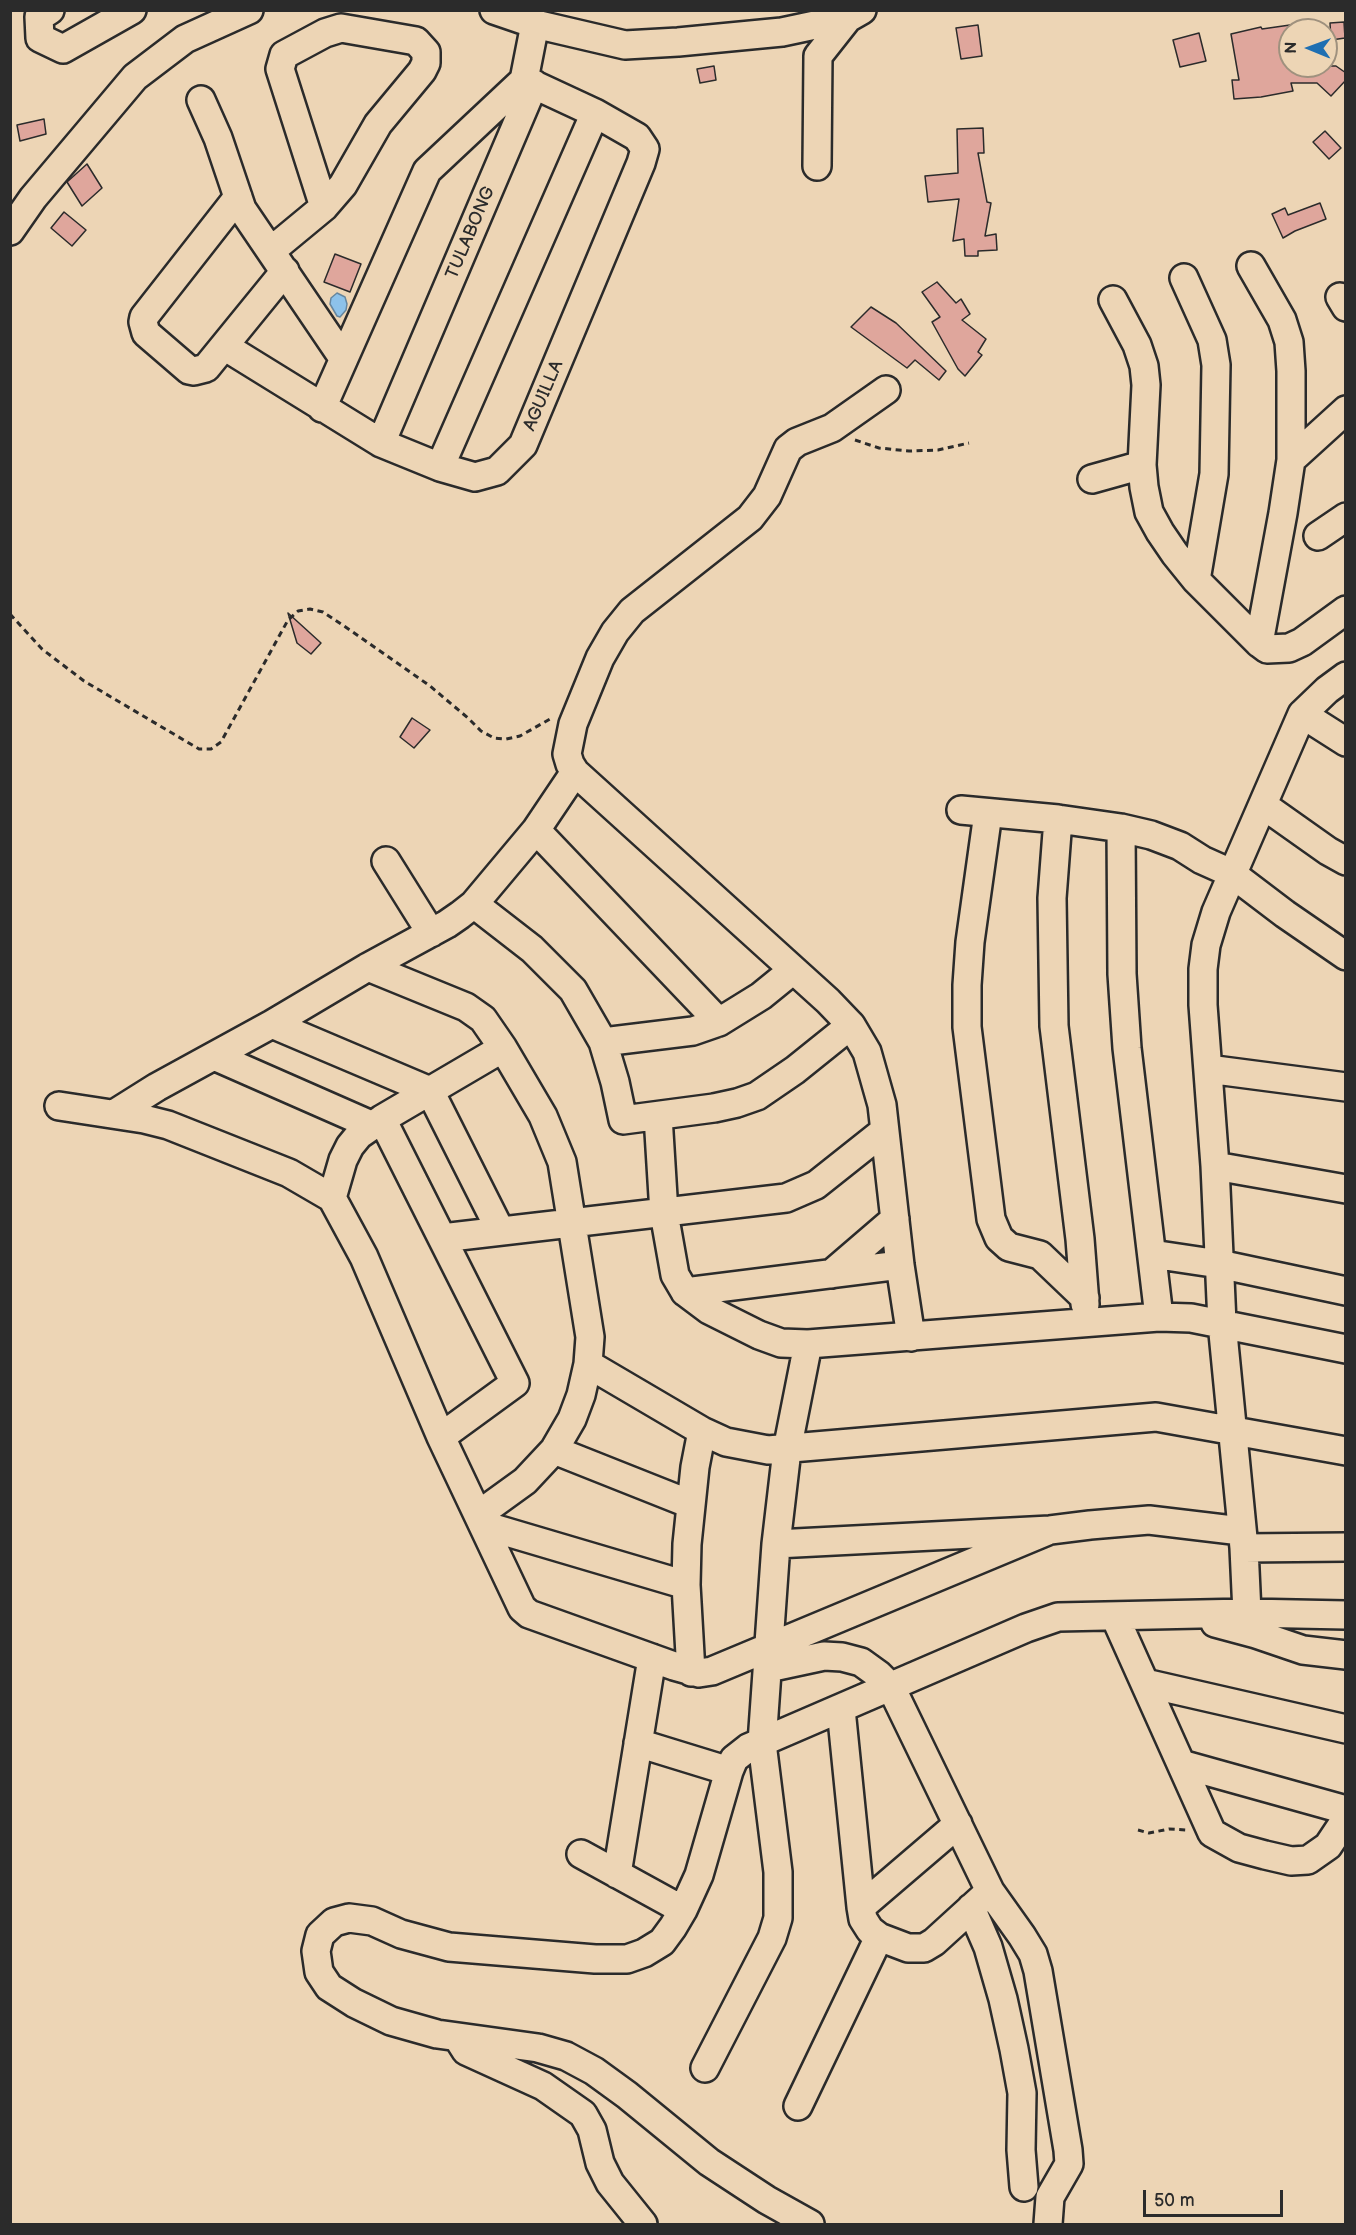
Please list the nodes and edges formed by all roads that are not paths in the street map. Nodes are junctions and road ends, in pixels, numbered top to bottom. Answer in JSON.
{"nodes":[{"id":1,"x":50,"y":10,"type":"edge"},
{"id":2,"x":132,"y":10,"type":"edge"},
{"id":3,"x":249,"y":10,"type":"edge"},
{"id":4,"x":494,"y":10,"type":"edge"},
{"id":5,"x":855,"y":14,"type":"edge"},
{"id":6,"x":535,"y":24,"type":"junction"},
{"id":7,"x":529,"y":82,"type":"junction"},
{"id":8,"x":201,"y":100,"type":"dead end"},
{"id":9,"x":594,"y":113,"type":"junction"},
{"id":10,"x":817,"y":166,"type":"dead end"},
{"id":11,"x":238,"y":197,"type":"junction"},
{"id":12,"x":324,"y":207,"type":"junction"},
{"id":13,"x":10,"y":231,"type":"edge"},
{"id":14,"x":278,"y":260,"type":"junction"},
{"id":15,"x":1251,"y":266,"type":"dead end"},
{"id":16,"x":1184,"y":278,"type":"dead end"},
{"id":17,"x":1113,"y":300,"type":"dead end"},
{"id":18,"x":224,"y":346,"type":"junction"},
{"id":19,"x":343,"y":358,"type":"junction"},
{"id":20,"x":886,"y":390,"type":"dead end"},
{"id":21,"x":322,"y":408,"type":"junction"},
{"id":22,"x":1346,"y":410,"type":"edge"},
{"id":23,"x":381,"y":443,"type":"junction"},
{"id":24,"x":1291,"y":460,"type":"junction"},
{"id":25,"x":1143,"y":465,"type":"junction"},
{"id":26,"x":440,"y":467,"type":"junction"},
{"id":27,"x":1092,"y":479,"type":"dead end"},
{"id":28,"x":1346,"y":516,"type":"edge"},
{"id":29,"x":1318,"y":536,"type":"dead end"},
{"id":30,"x":1196,"y":580,"type":"junction"},
{"id":31,"x":1346,"y":610,"type":"edge"},
{"id":32,"x":1259,"y":644,"type":"junction"},
{"id":33,"x":1346,"y":676,"type":"edge"},
{"id":34,"x":1302,"y":714,"type":"junction"},
{"id":35,"x":1346,"y":742,"type":"edge"},
{"id":36,"x":575,"y":772,"type":"junction"},
{"id":37,"x":1263,"y":805,"type":"junction"},
{"id":38,"x":961,"y":810,"type":"dead end"},
{"id":39,"x":988,"y":813,"type":"junction"},
{"id":40,"x":1058,"y":819,"type":"junction"},
{"id":41,"x":1121,"y":828,"type":"junction"},
{"id":42,"x":536,"y":830,"type":"junction"},
{"id":43,"x":386,"y":861,"type":"dead end"},
{"id":44,"x":1346,"y":861,"type":"edge"},
{"id":45,"x":1231,"y":873,"type":"junction"},
{"id":46,"x":474,"y":904,"type":"junction"},
{"id":47,"x":431,"y":933,"type":"junction"},
{"id":48,"x":1346,"y":956,"type":"edge"},
{"id":49,"x":368,"y":967,"type":"junction"},
{"id":50,"x":794,"y":970,"type":"junction"},
{"id":51,"x":719,"y":1022,"type":"junction"},
{"id":52,"x":272,"y":1024,"type":"junction"},
{"id":53,"x":850,"y":1025,"type":"junction"},
{"id":54,"x":603,"y":1042,"type":"junction"},
{"id":55,"x":503,"y":1048,"type":"junction"},
{"id":56,"x":214,"y":1056,"type":"junction"},
{"id":57,"x":1208,"y":1069,"type":"junction"},
{"id":58,"x":1346,"y":1087,"type":"edge"},
{"id":59,"x":430,"y":1091,"type":"junction"},
{"id":60,"x":59,"y":1106,"type":"dead end"},
{"id":61,"x":114,"y":1114,"type":"junction"},
{"id":62,"x":658,"y":1116,"type":"junction"},
{"id":63,"x":376,"y":1122,"type":"junction"},
{"id":64,"x":884,"y":1131,"type":"junction"},
{"id":65,"x":1215,"y":1166,"type":"junction"},
{"id":66,"x":1346,"y":1189,"type":"edge"},
{"id":67,"x":332,"y":1198,"type":"junction"},
{"id":68,"x":664,"y":1213,"type":"junction"},
{"id":69,"x":895,"y":1219,"type":"junction"},
{"id":70,"x":573,"y":1223,"type":"junction"},
{"id":71,"x":500,"y":1230,"type":"junction"},
{"id":72,"x":442,"y":1238,"type":"junction"},
{"id":73,"x":1152,"y":1254,"type":"junction"},
{"id":74,"x":900,"y":1264,"type":"junction"},
{"id":75,"x":1219,"y":1264,"type":"junction"},
{"id":76,"x":831,"y":1274,"type":"junction"},
{"id":77,"x":1346,"y":1291,"type":"edge"},
{"id":78,"x":685,"y":1292,"type":"junction"},
{"id":79,"x":1086,"y":1310,"type":"junction"},
{"id":80,"x":1159,"y":1317,"type":"junction"},
{"id":81,"x":1222,"y":1323,"type":"junction"},
{"id":82,"x":911,"y":1336,"type":"junction"},
{"id":83,"x":808,"y":1344,"type":"junction"},
{"id":84,"x":1346,"y":1348,"type":"edge"},
{"id":85,"x":588,"y":1364,"type":"junction"},
{"id":86,"x":702,"y":1431,"type":"junction"},
{"id":87,"x":1232,"y":1432,"type":"junction"},
{"id":88,"x":441,"y":1437,"type":"junction"},
{"id":89,"x":554,"y":1450,"type":"junction"},
{"id":90,"x":787,"y":1450,"type":"junction"},
{"id":91,"x":1346,"y":1451,"type":"edge"},
{"id":92,"x":690,"y":1504,"type":"junction"},
{"id":93,"x":481,"y":1520,"type":"junction"},
{"id":94,"x":1050,"y":1530,"type":"junction"},
{"id":95,"x":1243,"y":1539,"type":"junction"},
{"id":96,"x":776,"y":1544,"type":"junction"},
{"id":97,"x":1346,"y":1547,"type":"edge"},
{"id":98,"x":686,"y":1585,"type":"junction"},
{"id":99,"x":1346,"y":1615,"type":"edge"},
{"id":100,"x":1115,"y":1617,"type":"junction"},
{"id":101,"x":1253,"y":1620,"type":"junction"},
{"id":102,"x":1346,"y":1655,"type":"edge"},
{"id":103,"x":769,"y":1657,"type":"junction"},
{"id":104,"x":652,"y":1658,"type":"junction"},
{"id":105,"x":691,"y":1672,"type":"junction"},
{"id":106,"x":1145,"y":1683,"type":"junction"},
{"id":107,"x":891,"y":1687,"type":"junction"},
{"id":108,"x":841,"y":1709,"type":"junction"},
{"id":109,"x":1346,"y":1729,"type":"edge"},
{"id":110,"x":638,"y":1743,"type":"junction"},
{"id":111,"x":762,"y":1743,"type":"junction"},
{"id":112,"x":1181,"y":1764,"type":"junction"},
{"id":113,"x":729,"y":1771,"type":"junction"},
{"id":114,"x":1346,"y":1810,"type":"edge"},
{"id":115,"x":1346,"y":1819,"type":"edge"},
{"id":116,"x":958,"y":1824,"type":"junction"},
{"id":117,"x":581,"y":1854,"type":"dead end"},
{"id":118,"x":617,"y":1874,"type":"junction"},
{"id":119,"x":981,"y":1900,"type":"junction"},
{"id":120,"x":861,"y":1907,"type":"junction"},
{"id":121,"x":683,"y":1910,"type":"junction"},
{"id":122,"x":879,"y":1937,"type":"junction"},
{"id":123,"x":458,"y":2037,"type":"junction"},
{"id":124,"x":705,"y":2068,"type":"dead end"},
{"id":125,"x":798,"y":2106,"type":"dead end"},
{"id":126,"x":1024,"y":2187,"type":"dead end"},
{"id":127,"x":643,"y":2224,"type":"edge"},
{"id":128,"x":810,"y":2224,"type":"edge"},
{"id":129,"x":1048,"y":2224,"type":"edge"}],
"edges":[{"from":1,"to":2,"type":"street"},
{"from":3,"to":13,"type":"street"},
{"from":4,"to":6,"type":"street"},
{"from":5,"to":6,"type":"street"},
{"from":5,"to":10,"type":"street"},
{"from":6,"to":7,"type":"street","name":"TULABONG"},
{"from":7,"to":9,"type":"street","name":"AGUILLA"},
{"from":7,"to":19,"type":"street"},
{"from":7,"to":23,"type":"street","name":"TULABONG"},
{"from":8,"to":11,"type":"street"},
{"from":9,"to":26,"type":"street"},
{"from":9,"to":26,"type":"street","name":"AGUILLA"},
{"from":11,"to":14,"type":"street"},
{"from":11,"to":18,"type":"street"},
{"from":12,"to":12,"type":"street"},
{"from":12,"to":14,"type":"street"},
{"from":14,"to":18,"type":"street"},
{"from":14,"to":19,"type":"street"},
{"from":15,"to":24,"type":"street"},
{"from":16,"to":30,"type":"street"},
{"from":17,"to":25,"type":"street"},
{"from":18,"to":21,"type":"street","name":"AGUILLA"},
{"from":19,"to":21,"type":"street"},
{"from":20,"to":36,"type":"street"},
{"from":21,"to":23,"type":"street","name":"AGUILLA"},
{"from":22,"to":24,"type":"street"},
{"from":23,"to":26,"type":"street","name":"AGUILLA"},
{"from":24,"to":32,"type":"street"},
{"from":25,"to":27,"type":"street"},
{"from":25,"to":30,"type":"street"},
{"from":28,"to":29,"type":"street"},
{"from":30,"to":32,"type":"street"},
{"from":31,"to":32,"type":"street"},
{"from":33,"to":34,"type":"street"},
{"from":34,"to":35,"type":"street"},
{"from":34,"to":37,"type":"street"},
{"from":36,"to":42,"type":"street"},
{"from":36,"to":50,"type":"street"},
{"from":37,"to":44,"type":"street"},
{"from":37,"to":45,"type":"street"},
{"from":38,"to":39,"type":"street"},
{"from":39,"to":40,"type":"street"},
{"from":39,"to":79,"type":"street"},
{"from":40,"to":41,"type":"street"},
{"from":40,"to":79,"type":"street"},
{"from":41,"to":45,"type":"street"},
{"from":41,"to":73,"type":"street"},
{"from":42,"to":46,"type":"street"},
{"from":42,"to":51,"type":"street"},
{"from":43,"to":47,"type":"street"},
{"from":45,"to":48,"type":"street"},
{"from":45,"to":57,"type":"street"},
{"from":46,"to":47,"type":"street"},
{"from":46,"to":54,"type":"street"},
{"from":47,"to":49,"type":"street"},
{"from":49,"to":52,"type":"street"},
{"from":49,"to":55,"type":"street"},
{"from":50,"to":51,"type":"street"},
{"from":50,"to":53,"type":"street"},
{"from":51,"to":54,"type":"street"},
{"from":52,"to":56,"type":"street"},
{"from":52,"to":59,"type":"street"},
{"from":53,"to":62,"type":"street"},
{"from":53,"to":64,"type":"street"},
{"from":54,"to":62,"type":"street"},
{"from":55,"to":59,"type":"street"},
{"from":55,"to":70,"type":"street"},
{"from":56,"to":61,"type":"street"},
{"from":56,"to":63,"type":"street"},
{"from":57,"to":58,"type":"street"},
{"from":57,"to":65,"type":"street"},
{"from":59,"to":63,"type":"street"},
{"from":59,"to":71,"type":"street"},
{"from":60,"to":61,"type":"street"},
{"from":61,"to":67,"type":"street"},
{"from":62,"to":68,"type":"street"},
{"from":63,"to":67,"type":"street"},
{"from":63,"to":72,"type":"street"},
{"from":64,"to":68,"type":"street"},
{"from":64,"to":69,"type":"street"},
{"from":65,"to":66,"type":"street"},
{"from":65,"to":75,"type":"street"},
{"from":67,"to":88,"type":"street"},
{"from":68,"to":70,"type":"street"},
{"from":68,"to":78,"type":"street"},
{"from":69,"to":74,"type":"street"},
{"from":69,"to":76,"type":"street"},
{"from":70,"to":71,"type":"street"},
{"from":70,"to":85,"type":"street"},
{"from":71,"to":72,"type":"street"},
{"from":72,"to":88,"type":"street"},
{"from":73,"to":75,"type":"street"},
{"from":73,"to":80,"type":"street"},
{"from":74,"to":76,"type":"street"},
{"from":74,"to":82,"type":"street"},
{"from":75,"to":77,"type":"street"},
{"from":75,"to":81,"type":"street"},
{"from":76,"to":78,"type":"street"},
{"from":78,"to":83,"type":"street"},
{"from":79,"to":80,"type":"street"},
{"from":79,"to":82,"type":"street"},
{"from":80,"to":81,"type":"street"},
{"from":81,"to":84,"type":"street"},
{"from":81,"to":87,"type":"street"},
{"from":82,"to":83,"type":"street"},
{"from":83,"to":90,"type":"street"},
{"from":85,"to":86,"type":"street"},
{"from":85,"to":89,"type":"street"},
{"from":86,"to":90,"type":"street"},
{"from":86,"to":92,"type":"street"},
{"from":87,"to":90,"type":"street"},
{"from":87,"to":91,"type":"street"},
{"from":87,"to":95,"type":"street"},
{"from":88,"to":93,"type":"street"},
{"from":89,"to":92,"type":"street"},
{"from":89,"to":93,"type":"street"},
{"from":90,"to":96,"type":"street"},
{"from":92,"to":98,"type":"street"},
{"from":93,"to":98,"type":"street"},
{"from":93,"to":104,"type":"street"},
{"from":94,"to":95,"type":"street"},
{"from":94,"to":96,"type":"street"},
{"from":94,"to":103,"type":"street"},
{"from":95,"to":97,"type":"street"},
{"from":95,"to":101,"type":"street"},
{"from":96,"to":103,"type":"street"},
{"from":98,"to":105,"type":"street"},
{"from":99,"to":101,"type":"street"},
{"from":100,"to":101,"type":"street"},
{"from":100,"to":106,"type":"street"},
{"from":100,"to":107,"type":"street"},
{"from":101,"to":102,"type":"street"},
{"from":103,"to":105,"type":"street"},
{"from":103,"to":107,"type":"street"},
{"from":103,"to":111,"type":"street"},
{"from":104,"to":105,"type":"street"},
{"from":104,"to":110,"type":"street"},
{"from":106,"to":109,"type":"street"},
{"from":106,"to":112,"type":"street"},
{"from":107,"to":108,"type":"street"},
{"from":107,"to":116,"type":"street"},
{"from":108,"to":111,"type":"street"},
{"from":108,"to":120,"type":"street"},
{"from":110,"to":113,"type":"street"},
{"from":110,"to":118,"type":"street"},
{"from":111,"to":113,"type":"street"},
{"from":111,"to":124,"type":"street"},
{"from":112,"to":114,"type":"street"},
{"from":112,"to":115,"type":"street"},
{"from":113,"to":121,"type":"street"},
{"from":116,"to":119,"type":"street"},
{"from":116,"to":120,"type":"street"},
{"from":117,"to":118,"type":"street"},
{"from":118,"to":121,"type":"street"},
{"from":119,"to":122,"type":"street"},
{"from":119,"to":126,"type":"street"},
{"from":119,"to":129,"type":"street"},
{"from":120,"to":122,"type":"street"},
{"from":121,"to":123,"type":"street"},
{"from":122,"to":125,"type":"street"},
{"from":123,"to":127,"type":"street"},
{"from":123,"to":128,"type":"street"}]}
